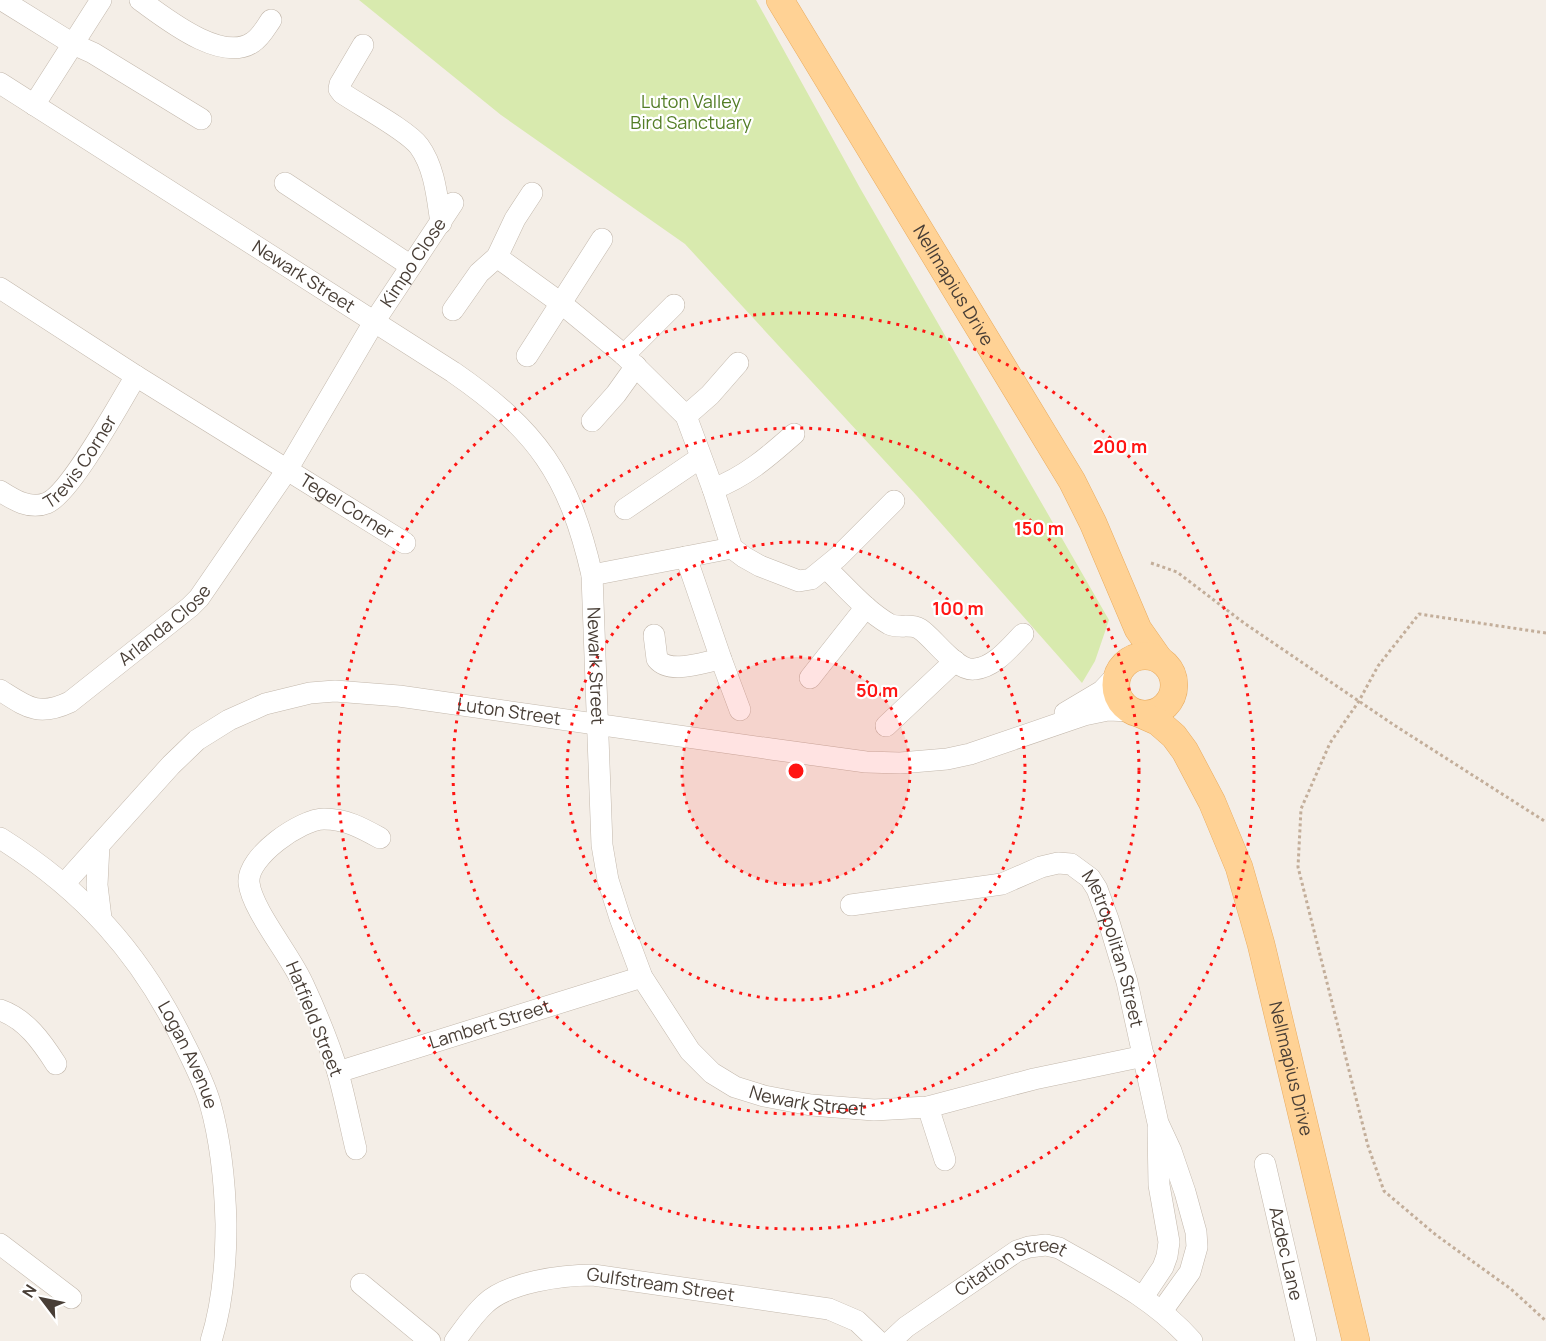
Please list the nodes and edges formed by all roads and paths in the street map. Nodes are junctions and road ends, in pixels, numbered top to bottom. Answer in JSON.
{"nodes":[{"id":1,"x":2,"y":0,"type":"edge"},
{"id":2,"x":101,"y":0,"type":"edge"},
{"id":3,"x":140,"y":0,"type":"edge"},
{"id":4,"x":780,"y":0,"type":"edge"},
{"id":5,"x":271,"y":20,"type":"dead end"},
{"id":6,"x":73,"y":44,"type":"junction"},
{"id":7,"x":363,"y":45,"type":"dead end"},
{"id":8,"x":0,"y":83,"type":"edge"},
{"id":9,"x":34,"y":105,"type":"junction"},
{"id":10,"x":201,"y":119,"type":"dead end"},
{"id":11,"x":285,"y":183,"type":"dead end"},
{"id":12,"x":532,"y":193,"type":"dead end"},
{"id":13,"x":453,"y":203,"type":"dead end"},
{"id":14,"x":441,"y":223,"type":"junction"},
{"id":15,"x":602,"y":239,"type":"dead end"},
{"id":16,"x":497,"y":257,"type":"junction"},
{"id":17,"x":411,"y":266,"type":"junction"},
{"id":18,"x":0,"y":288,"type":"edge"},
{"id":19,"x":562,"y":304,"type":"junction"},
{"id":20,"x":674,"y":305,"type":"dead end"},
{"id":21,"x":453,"y":310,"type":"dead end"},
{"id":22,"x":374,"y":322,"type":"junction"},
{"id":23,"x":528,"y":356,"type":"dead end"},
{"id":24,"x":630,"y":360,"type":"junction"},
{"id":25,"x":738,"y":363,"type":"dead end"},
{"id":26,"x":136,"y":376,"type":"junction"},
{"id":27,"x":686,"y":416,"type":"junction"},
{"id":28,"x":592,"y":421,"type":"dead end"},
{"id":29,"x":794,"y":434,"type":"dead end"},
{"id":30,"x":700,"y":458,"type":"junction"},
{"id":31,"x":286,"y":470,"type":"junction"},
{"id":32,"x":713,"y":489,"type":"junction"},
{"id":33,"x":0,"y":491,"type":"edge"},
{"id":34,"x":894,"y":501,"type":"dead end"},
{"id":35,"x":625,"y":509,"type":"dead end"},
{"id":36,"x":405,"y":543,"type":"dead end"},
{"id":37,"x":732,"y":548,"type":"junction"},
{"id":38,"x":686,"y":556,"type":"junction"},
{"id":39,"x":1151,"y":563,"type":"dead end"},
{"id":40,"x":826,"y":568,"type":"junction"},
{"id":41,"x":592,"y":575,"type":"junction"},
{"id":42,"x":1117,"y":576,"type":"junction"},
{"id":43,"x":866,"y":607,"type":"junction"},
{"id":44,"x":1546,"y":633,"type":"edge"},
{"id":45,"x":1023,"y":634,"type":"dead end"},
{"id":46,"x":654,"y":635,"type":"dead end"},
{"id":47,"x":1159,"y":658,"type":"junction"},
{"id":48,"x":721,"y":659,"type":"junction"},
{"id":49,"x":955,"y":661,"type":"junction"},
{"id":50,"x":1119,"y":671,"type":"junction"},
{"id":51,"x":810,"y":678,"type":"dead end"},
{"id":52,"x":0,"y":690,"type":"edge"},
{"id":53,"x":1173,"y":694,"type":"junction"},
{"id":54,"x":1359,"y":701,"type":"junction"},
{"id":55,"x":740,"y":711,"type":"dead end"},
{"id":56,"x":1135,"y":712,"type":"junction"},
{"id":57,"x":597,"y":726,"type":"junction"},
{"id":58,"x":886,"y":726,"type":"dead end"},
{"id":59,"x":1022,"y":736,"type":"junction"},
{"id":60,"x":1212,"y":802,"type":"junction"},
{"id":61,"x":1546,"y":822,"type":"edge"},
{"id":62,"x":0,"y":838,"type":"edge"},
{"id":63,"x":380,"y":838,"type":"dead end"},
{"id":64,"x":99,"y":845,"type":"junction"},
{"id":65,"x":64,"y":884,"type":"junction"},
{"id":66,"x":851,"y":905,"type":"dead end"},
{"id":67,"x":100,"y":918,"type":"junction"},
{"id":68,"x":642,"y":977,"type":"junction"},
{"id":69,"x":0,"y":1011,"type":"edge"},
{"id":70,"x":1144,"y":1056,"type":"junction"},
{"id":71,"x":56,"y":1064,"type":"dead end"},
{"id":72,"x":338,"y":1072,"type":"junction"},
{"id":73,"x":928,"y":1107,"type":"junction"},
{"id":74,"x":1158,"y":1123,"type":"junction"},
{"id":75,"x":357,"y":1149,"type":"dead end"},
{"id":76,"x":945,"y":1160,"type":"dead end"},
{"id":77,"x":1265,"y":1164,"type":"dead end"},
{"id":78,"x":0,"y":1244,"type":"edge"},
{"id":79,"x":361,"y":1284,"type":"dead end"},
{"id":80,"x":1143,"y":1297,"type":"junction"},
{"id":81,"x":71,"y":1298,"type":"dead end"},
{"id":82,"x":1162,"y":1311,"type":"junction"},
{"id":83,"x":1546,"y":1321,"type":"edge"},
{"id":84,"x":211,"y":1341,"type":"edge"},
{"id":85,"x":430,"y":1341,"type":"edge"},
{"id":86,"x":455,"y":1341,"type":"edge"},
{"id":87,"x":878,"y":1341,"type":"edge"},
{"id":88,"x":891,"y":1341,"type":"edge"},
{"id":89,"x":1192,"y":1341,"type":"edge"},
{"id":90,"x":1306,"y":1341,"type":"edge"},
{"id":91,"x":1356,"y":1341,"type":"edge"}],
"edges":[{"from":1,"to":6,"type":"street"},
{"from":2,"to":6,"type":"street"},
{"from":3,"to":5,"type":"street"},
{"from":4,"to":42,"type":"main road","name":"Nellmapius Drive"},
{"from":6,"to":9,"type":"street"},
{"from":6,"to":10,"type":"street"},
{"from":7,"to":14,"type":"street"},
{"from":8,"to":9,"type":"street","name":"Newark Street"},
{"from":9,"to":22,"type":"street","name":"Newark Street"},
{"from":11,"to":17,"type":"street"},
{"from":12,"to":16,"type":"street"},
{"from":13,"to":14,"type":"street","name":"Kimpo Close"},
{"from":14,"to":17,"type":"street","name":"Kimpo Close"},
{"from":15,"to":19,"type":"street"},
{"from":16,"to":19,"type":"street"},
{"from":16,"to":21,"type":"street"},
{"from":17,"to":22,"type":"street","name":"Kimpo Close"},
{"from":18,"to":26,"type":"street"},
{"from":19,"to":23,"type":"street"},
{"from":19,"to":24,"type":"street"},
{"from":20,"to":24,"type":"street"},
{"from":22,"to":31,"type":"street","name":"Arlanda Close"},
{"from":22,"to":41,"type":"street","name":"Newark Street"},
{"from":24,"to":27,"type":"street"},
{"from":24,"to":28,"type":"street"},
{"from":25,"to":27,"type":"street"},
{"from":26,"to":31,"type":"street"},
{"from":26,"to":33,"type":"street","name":"Trevis Corner"},
{"from":27,"to":30,"type":"street"},
{"from":29,"to":32,"type":"street"},
{"from":30,"to":32,"type":"street"},
{"from":30,"to":35,"type":"street"},
{"from":31,"to":36,"type":"street","name":"Tegel Corner"},
{"from":31,"to":52,"type":"street","name":"Arlanda Close"},
{"from":32,"to":37,"type":"street"},
{"from":34,"to":40,"type":"street"},
{"from":37,"to":38,"type":"street"},
{"from":37,"to":40,"type":"street"},
{"from":38,"to":41,"type":"street"},
{"from":38,"to":48,"type":"street"},
{"from":39,"to":54,"type":"path"},
{"from":40,"to":43,"type":"street"},
{"from":41,"to":57,"type":"street","name":"Newark Street"},
{"from":42,"to":47,"type":"main road","name":"Nellmapius Drive"},
{"from":42,"to":50,"type":"main road","name":"Nellmapius Drive"},
{"from":43,"to":49,"type":"street"},
{"from":43,"to":51,"type":"street"},
{"from":44,"to":54,"type":"path"},
{"from":45,"to":49,"type":"street"},
{"from":46,"to":48,"type":"street"},
{"from":47,"to":50,"type":"main road"},
{"from":47,"to":53,"type":"main road"},
{"from":48,"to":55,"type":"street"},
{"from":49,"to":58,"type":"street"},
{"from":50,"to":56,"type":"main road"},
{"from":50,"to":59,"type":"street","name":"Luton Street"},
{"from":53,"to":56,"type":"main road"},
{"from":53,"to":60,"type":"main road","name":"Nellmapius Drive"},
{"from":54,"to":61,"type":"path"},
{"from":54,"to":83,"type":"path"},
{"from":56,"to":59,"type":"street","name":"Luton Street"},
{"from":56,"to":60,"type":"main road","name":"Nellmapius Drive"},
{"from":57,"to":59,"type":"street","name":"Luton Street"},
{"from":57,"to":64,"type":"street","name":"Luton Street"},
{"from":57,"to":68,"type":"street","name":"Newark Street"},
{"from":60,"to":91,"type":"main road","name":"Nellmapius Drive"},
{"from":62,"to":65,"type":"street","name":"Logan Avenue"},
{"from":63,"to":72,"type":"street","name":"Hatfield Street"},
{"from":64,"to":65,"type":"street","name":"Luton Street"},
{"from":64,"to":67,"type":"street"},
{"from":65,"to":67,"type":"street","name":"Logan Avenue"},
{"from":66,"to":70,"type":"street","name":"Metropolitan Street"},
{"from":67,"to":84,"type":"street","name":"Logan Avenue"},
{"from":68,"to":72,"type":"street","name":"Lambert Street"},
{"from":68,"to":73,"type":"street","name":"Newark Street"},
{"from":69,"to":71,"type":"street"},
{"from":70,"to":73,"type":"street","name":"Newark Street"},
{"from":70,"to":74,"type":"street","name":"Metropolitan Street"},
{"from":72,"to":75,"type":"street","name":"Hatfield Street"},
{"from":73,"to":76,"type":"street"},
{"from":74,"to":80,"type":"street","name":"Metropolitan Street"},
{"from":74,"to":82,"type":"street","name":"Metropolitan Street"},
{"from":77,"to":90,"type":"street","name":"Azdec Lane"},
{"from":78,"to":81,"type":"street"},
{"from":79,"to":85,"type":"street"},
{"from":80,"to":82,"type":"street","name":"Citation Street"},
{"from":80,"to":88,"type":"street","name":"Citation Street"},
{"from":82,"to":89,"type":"street","name":"Citation Street"},
{"from":86,"to":87,"type":"street","name":"Gulfstream Street"}]}
